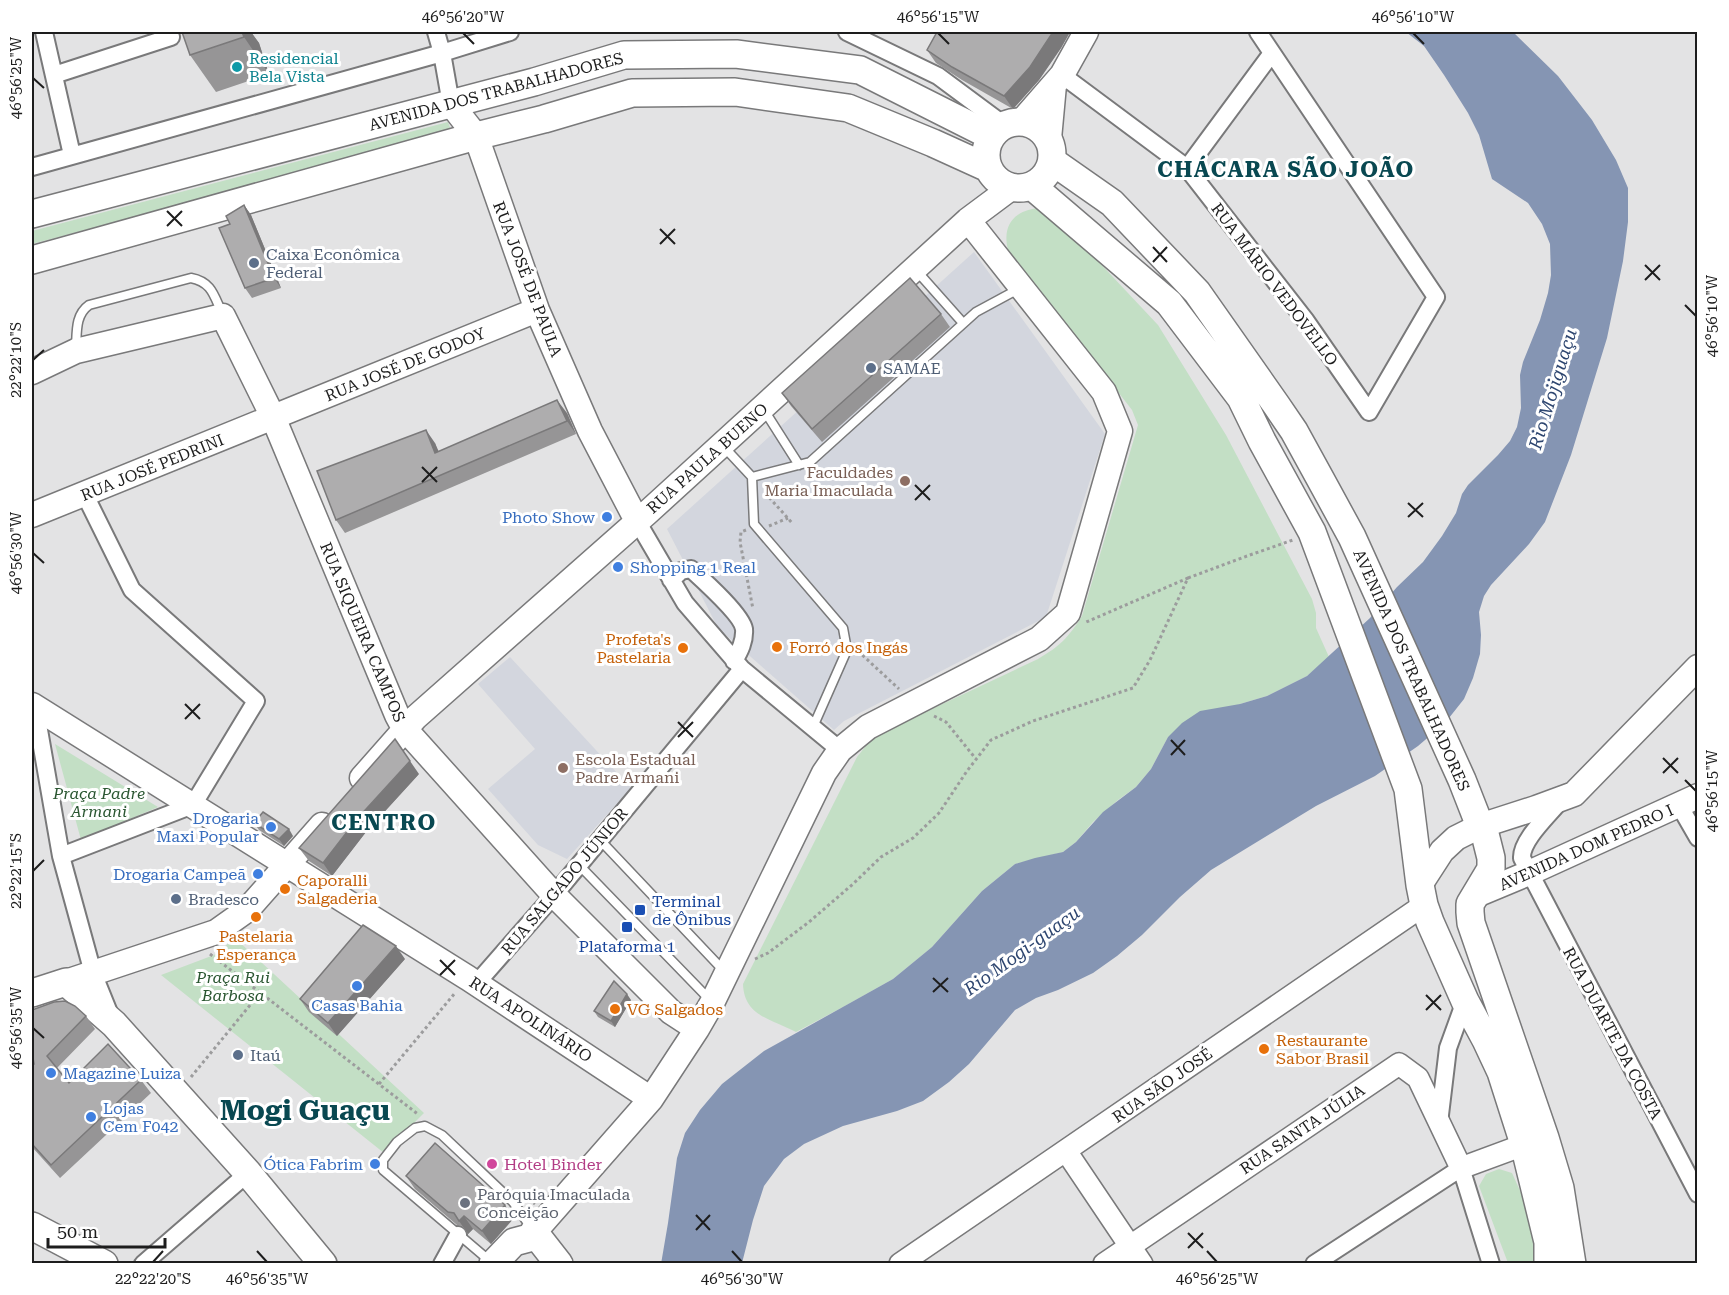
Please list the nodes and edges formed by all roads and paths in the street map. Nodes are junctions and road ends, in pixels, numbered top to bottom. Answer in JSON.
{"nodes":[{"id":1,"x":44,"y":32,"type":"edge"},
{"id":2,"x":436,"y":32,"type":"edge"},
{"id":3,"x":510,"y":32,"type":"edge"},
{"id":4,"x":847,"y":32,"type":"edge"},
{"id":5,"x":1086,"y":32,"type":"edge"},
{"id":6,"x":1258,"y":32,"type":"edge"},
{"id":7,"x":871,"y":37,"type":"edge"},
{"id":8,"x":171,"y":38,"type":"dead end"},
{"id":9,"x":442,"y":53,"type":"junction"},
{"id":10,"x":1272,"y":53,"type":"junction"},
{"id":11,"x":54,"y":75,"type":"junction"},
{"id":12,"x":1058,"y":80,"type":"junction"},
{"id":13,"x":451,"y":104,"type":"junction"},
{"id":14,"x":1006,"y":128,"type":"junction"},
{"id":15,"x":476,"y":136,"type":"junction"},
{"id":16,"x":1051,"y":150,"type":"junction"},
{"id":17,"x":72,"y":155,"type":"junction"},
{"id":18,"x":32,"y":166,"type":"edge"},
{"id":19,"x":988,"y":168,"type":"junction"},
{"id":20,"x":1187,"y":168,"type":"junction"},
{"id":21,"x":1021,"y":187,"type":"junction"},
{"id":22,"x":32,"y":214,"type":"edge"},
{"id":23,"x":968,"y":220,"type":"junction"},
{"id":24,"x":32,"y":260,"type":"edge"},
{"id":25,"x":915,"y":268,"type":"junction"},
{"id":26,"x":1023,"y":290,"type":"junction"},
{"id":27,"x":537,"y":310,"type":"junction"},
{"id":28,"x":224,"y":316,"type":"junction"},
{"id":29,"x":963,"y":323,"type":"junction"},
{"id":30,"x":76,"y":351,"type":"junction"},
{"id":31,"x":32,"y":372,"type":"edge"},
{"id":32,"x":762,"y":407,"type":"junction"},
{"id":33,"x":273,"y":417,"type":"junction"},
{"id":34,"x":722,"y":444,"type":"junction"},
{"id":35,"x":799,"y":465,"type":"junction"},
{"id":36,"x":752,"y":477,"type":"junction"},
{"id":37,"x":753,"y":494,"type":"junction"},
{"id":38,"x":85,"y":495,"type":"junction"},
{"id":39,"x":32,"y":515,"type":"edge"},
{"id":40,"x":788,"y":518,"type":"junction"},
{"id":41,"x":637,"y":521,"type":"junction"},
{"id":42,"x":792,"y":523,"type":"dead end"},
{"id":43,"x":757,"y":528,"type":"junction"},
{"id":44,"x":1283,"y":544,"type":"dead end"},
{"id":45,"x":1188,"y":578,"type":"junction"},
{"id":46,"x":671,"y":580,"type":"junction"},
{"id":47,"x":744,"y":627,"type":"junction"},
{"id":48,"x":1050,"y":629,"type":"junction"},
{"id":49,"x":845,"y":640,"type":"junction"},
{"id":50,"x":738,"y":665,"type":"junction"},
{"id":51,"x":1698,"y":668,"type":"edge"},
{"id":52,"x":911,"y":705,"type":"junction"},
{"id":53,"x":33,"y":706,"type":"edge"},
{"id":54,"x":813,"y":727,"type":"junction"},
{"id":55,"x":404,"y":728,"type":"junction"},
{"id":56,"x":840,"y":750,"type":"junction"},
{"id":57,"x":976,"y":759,"type":"junction"},
{"id":58,"x":1562,"y":798,"type":"junction"},
{"id":59,"x":1688,"y":801,"type":"edge"},
{"id":60,"x":193,"y":805,"type":"junction"},
{"id":61,"x":1480,"y":826,"type":"junction"},
{"id":62,"x":1698,"y":838,"type":"edge"},
{"id":63,"x":600,"y":840,"type":"junction"},
{"id":64,"x":61,"y":856,"type":"junction"},
{"id":65,"x":287,"y":864,"type":"junction"},
{"id":66,"x":579,"y":865,"type":"junction"},
{"id":67,"x":1529,"y":873,"type":"junction"},
{"id":68,"x":554,"y":895,"type":"junction"},
{"id":69,"x":1422,"y":895,"type":"junction"},
{"id":70,"x":1474,"y":896,"type":"junction"},
{"id":71,"x":192,"y":940,"type":"junction"},
{"id":72,"x":93,"y":973,"type":"junction"},
{"id":73,"x":726,"y":974,"type":"junction"},
{"id":74,"x":472,"y":981,"type":"junction"},
{"id":75,"x":66,"y":982,"type":"junction"},
{"id":76,"x":32,"y":993,"type":"edge"},
{"id":77,"x":260,"y":993,"type":"junction"},
{"id":78,"x":1465,"y":1001,"type":"junction"},
{"id":79,"x":712,"y":1003,"type":"junction"},
{"id":80,"x":114,"y":1024,"type":"junction"},
{"id":81,"x":698,"y":1029,"type":"junction"},
{"id":82,"x":379,"y":1084,"type":"junction"},
{"id":83,"x":177,"y":1094,"type":"junction"},
{"id":84,"x":651,"y":1099,"type":"junction"},
{"id":85,"x":426,"y":1120,"type":"dead end"},
{"id":86,"x":1439,"y":1123,"type":"junction"},
{"id":87,"x":1534,"y":1141,"type":"junction"},
{"id":88,"x":1066,"y":1151,"type":"junction"},
{"id":89,"x":1461,"y":1168,"type":"junction"},
{"id":90,"x":248,"y":1173,"type":"junction"},
{"id":91,"x":521,"y":1193,"type":"dead end"},
{"id":92,"x":1698,"y":1194,"type":"edge"},
{"id":93,"x":32,"y":1226,"type":"edge"},
{"id":94,"x":538,"y":1228,"type":"junction"},
{"id":95,"x":458,"y":1235,"type":"junction"},
{"id":96,"x":1130,"y":1245,"type":"junction"},
{"id":97,"x":104,"y":1263,"type":"edge"},
{"id":98,"x":143,"y":1263,"type":"edge"},
{"id":99,"x":323,"y":1263,"type":"edge"},
{"id":100,"x":442,"y":1263,"type":"edge"},
{"id":101,"x":493,"y":1263,"type":"edge"},
{"id":102,"x":514,"y":1263,"type":"edge"},
{"id":103,"x":559,"y":1263,"type":"edge"},
{"id":104,"x":900,"y":1263,"type":"edge"},
{"id":105,"x":1104,"y":1263,"type":"edge"},
{"id":106,"x":1142,"y":1263,"type":"edge"},
{"id":107,"x":1314,"y":1263,"type":"edge"},
{"id":108,"x":1491,"y":1263,"type":"edge"},
{"id":109,"x":1548,"y":1263,"type":"edge"},
{"id":110,"x":1572,"y":1263,"type":"edge"}],
"edges":[{"from":1,"to":11,"type":"street"},
{"from":2,"to":9,"type":"street","name":"RUA JOSÉ DE PAULA"},
{"from":3,"to":9,"type":"street"},
{"from":4,"to":7,"type":"street"},
{"from":5,"to":12,"type":"main road"},
{"from":6,"to":10,"type":"street"},
{"from":7,"to":14,"type":"street"},
{"from":8,"to":11,"type":"street"},
{"from":9,"to":13,"type":"street","name":"RUA JOSÉ DE PAULA"},
{"from":9,"to":17,"type":"street"},
{"from":10,"to":20,"type":"street"},
{"from":10,"to":20,"type":"street","name":"RUA MÁRIO VEDOVELLO"},
{"from":11,"to":17,"type":"street"},
{"from":12,"to":14,"type":"main road"},
{"from":12,"to":16,"type":"main road"},
{"from":12,"to":20,"type":"street","name":"RUA MÁRIO VEDOVELLO"},
{"from":13,"to":14,"type":"main road","name":"AVENIDA DOS TRABALHADORES"},
{"from":13,"to":15,"type":"main road","name":"RUA JOSÉ DE PAULA"},
{"from":13,"to":22,"type":"main road","name":"AVENIDA DOS TRABALHADORES"},
{"from":14,"to":16,"type":"main road"},
{"from":14,"to":19,"type":"main road"},
{"from":15,"to":19,"type":"main road"},
{"from":15,"to":24,"type":"main road"},
{"from":15,"to":27,"type":"main road","name":"RUA JOSÉ DE PAULA"},
{"from":16,"to":21,"type":"main road","name":"RUA PAULA BUENO"},
{"from":16,"to":61,"type":"main road","name":"AVENIDA DOS TRABALHADORES"},
{"from":17,"to":18,"type":"street"},
{"from":19,"to":21,"type":"main road"},
{"from":21,"to":23,"type":"main road","name":"RUA PAULA BUENO"},
{"from":21,"to":69,"type":"main road","name":"AVENIDA DOS TRABALHADORES"},
{"from":23,"to":25,"type":"main road","name":"RUA PAULA BUENO"},
{"from":23,"to":26,"type":"main road"},
{"from":25,"to":29,"type":"lane"},
{"from":25,"to":32,"type":"main road","name":"RUA PAULA BUENO"},
{"from":26,"to":29,"type":"lane"},
{"from":26,"to":48,"type":"main road"},
{"from":27,"to":33,"type":"main road","name":"RUA JOSÉ DE GODOY"},
{"from":27,"to":41,"type":"main road","name":"RUA JOSÉ DE PAULA"},
{"from":28,"to":30,"type":"main road"},
{"from":28,"to":30,"type":"lane"},
{"from":28,"to":33,"type":"main road","name":"RUA SIQUEIRA CAMPOS"},
{"from":29,"to":35,"type":"lane"},
{"from":30,"to":31,"type":"main road"},
{"from":32,"to":34,"type":"main road","name":"RUA PAULA BUENO"},
{"from":32,"to":35,"type":"lane"},
{"from":33,"to":38,"type":"main road","name":"RUA JOSÉ PEDRINI"},
{"from":33,"to":55,"type":"main road","name":"RUA SIQUEIRA CAMPOS"},
{"from":34,"to":36,"type":"lane"},
{"from":34,"to":41,"type":"main road","name":"RUA PAULA BUENO"},
{"from":35,"to":36,"type":"lane"},
{"from":36,"to":37,"type":"lane"},
{"from":37,"to":40,"type":"path"},
{"from":37,"to":43,"type":"lane"},
{"from":38,"to":39,"type":"main road","name":"RUA JOSÉ PEDRINI"},
{"from":38,"to":60,"type":"street"},
{"from":40,"to":42,"type":"path"},
{"from":40,"to":43,"type":"path"},
{"from":41,"to":46,"type":"street"},
{"from":41,"to":55,"type":"main road","name":"RUA PAULA BUENO"},
{"from":43,"to":47,"type":"path"},
{"from":43,"to":49,"type":"lane"},
{"from":44,"to":45,"type":"path"},
{"from":45,"to":48,"type":"path"},
{"from":45,"to":57,"type":"path"},
{"from":46,"to":47,"type":"street"},
{"from":46,"to":50,"type":"street"},
{"from":47,"to":50,"type":"street"},
{"from":48,"to":52,"type":"main road"},
{"from":49,"to":52,"type":"path"},
{"from":49,"to":54,"type":"lane"},
{"from":50,"to":54,"type":"street"},
{"from":50,"to":63,"type":"street","name":"RUA SALGADO JÚNIOR"},
{"from":51,"to":58,"type":"main road"},
{"from":52,"to":56,"type":"main road"},
{"from":52,"to":57,"type":"path"},
{"from":53,"to":60,"type":"main road","name":"RUA APOLINÁRIO"},
{"from":53,"to":64,"type":"street"},
{"from":54,"to":56,"type":"street"},
{"from":55,"to":65,"type":"main road","name":"RUA PAULA BUENO"},
{"from":55,"to":68,"type":"main road","name":"RUA SIQUEIRA CAMPOS"},
{"from":56,"to":73,"type":"main road"},
{"from":57,"to":73,"type":"path"},
{"from":58,"to":61,"type":"main road"},
{"from":58,"to":67,"type":"street","name":"RUA DUARTE DA COSTA"},
{"from":59,"to":62,"type":"street"},
{"from":59,"to":67,"type":"main road","name":"AVENIDA DOM PEDRO I"},
{"from":60,"to":64,"type":"street"},
{"from":60,"to":65,"type":"main road","name":"RUA APOLINÁRIO"},
{"from":61,"to":69,"type":"main road"},
{"from":61,"to":70,"type":"main road","name":"AVENIDA DOS TRABALHADORES"},
{"from":63,"to":66,"type":"street","name":"RUA SALGADO JÚNIOR"},
{"from":63,"to":73,"type":"lane"},
{"from":64,"to":72,"type":"street"},
{"from":65,"to":71,"type":"main road"},
{"from":65,"to":74,"type":"main road","name":"RUA APOLINÁRIO"},
{"from":66,"to":68,"type":"street","name":"RUA SALGADO JÚNIOR"},
{"from":66,"to":79,"type":"lane"},
{"from":67,"to":70,"type":"main road","name":"AVENIDA DOM PEDRO I"},
{"from":67,"to":92,"type":"street","name":"RUA DUARTE DA COSTA"},
{"from":68,"to":74,"type":"street","name":"RUA SALGADO JÚNIOR"},
{"from":68,"to":81,"type":"main road","name":"RUA SIQUEIRA CAMPOS"},
{"from":69,"to":78,"type":"main road","name":"AVENIDA DOS TRABALHADORES"},
{"from":69,"to":88,"type":"street","name":"RUA SÃO JOSÉ"},
{"from":70,"to":87,"type":"main road","name":"AVENIDA DOS TRABALHADORES"},
{"from":71,"to":72,"type":"main road"},
{"from":71,"to":77,"type":"path"},
{"from":72,"to":75,"type":"main road"},
{"from":72,"to":80,"type":"street"},
{"from":73,"to":79,"type":"main road"},
{"from":74,"to":82,"type":"path"},
{"from":74,"to":84,"type":"main road","name":"RUA APOLINÁRIO"},
{"from":75,"to":76,"type":"main road"},
{"from":75,"to":80,"type":"main road"},
{"from":77,"to":82,"type":"path"},
{"from":77,"to":83,"type":"path"},
{"from":78,"to":86,"type":"street"},
{"from":78,"to":87,"type":"main road","name":"AVENIDA DOS TRABALHADORES"},
{"from":79,"to":81,"type":"main road"},
{"from":80,"to":83,"type":"main road"},
{"from":81,"to":84,"type":"main road"},
{"from":82,"to":85,"type":"path"},
{"from":83,"to":90,"type":"main road"},
{"from":84,"to":94,"type":"main road"},
{"from":86,"to":89,"type":"street","name":"RUA SANTA JÚLIA"},
{"from":86,"to":96,"type":"street","name":"RUA SANTA JÚLIA"},
{"from":87,"to":89,"type":"street"},
{"from":87,"to":109,"type":"main road","name":"AVENIDA DOS TRABALHADORES"},
{"from":87,"to":110,"type":"main road","name":"AVENIDA DOS TRABALHADORES"},
{"from":88,"to":96,"type":"street"},
{"from":88,"to":104,"type":"street","name":"RUA SÃO JOSÉ"},
{"from":89,"to":107,"type":"street"},
{"from":89,"to":108,"type":"street"},
{"from":90,"to":98,"type":"street"},
{"from":90,"to":99,"type":"main road"},
{"from":91,"to":94,"type":"path"},
{"from":93,"to":97,"type":"main road"},
{"from":94,"to":95,"type":"lane"},
{"from":94,"to":101,"type":"main road"},
{"from":94,"to":102,"type":"main road"},
{"from":94,"to":103,"type":"main road"},
{"from":95,"to":100,"type":"street"},
{"from":95,"to":101,"type":"lane"},
{"from":96,"to":105,"type":"street","name":"RUA SANTA JÚLIA"},
{"from":96,"to":106,"type":"street"}]}
